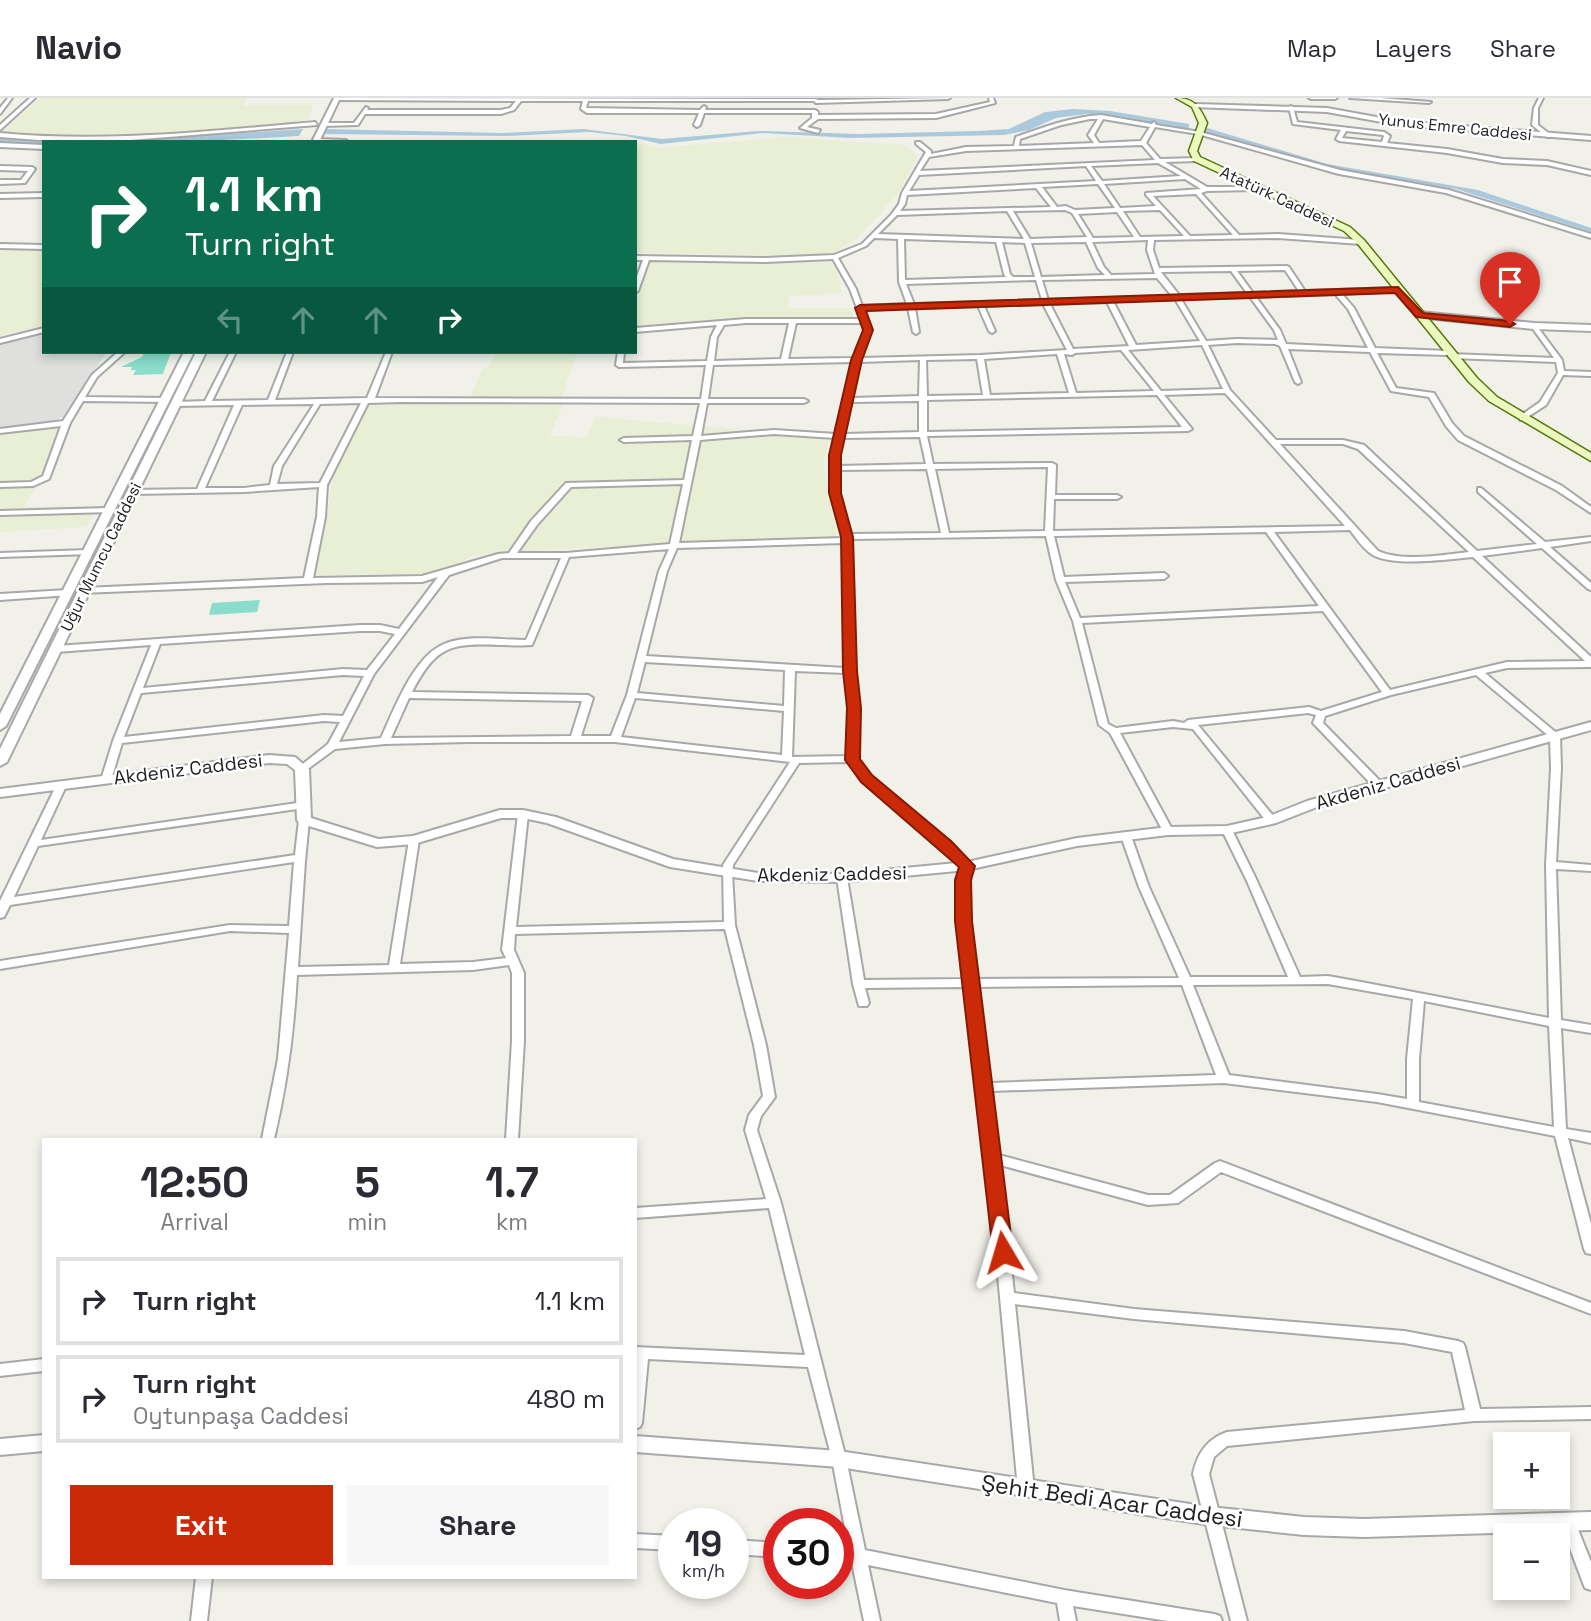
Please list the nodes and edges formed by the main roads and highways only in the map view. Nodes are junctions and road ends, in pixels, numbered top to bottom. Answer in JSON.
{"nodes":[{"id":1,"x":1180,"y":98,"type":"edge"},
{"id":2,"x":1591,"y":458,"type":"edge"}],
"edges":[{"from":1,"to":2,"type":"main road","name":"Atatürk Caddesi"}]}
